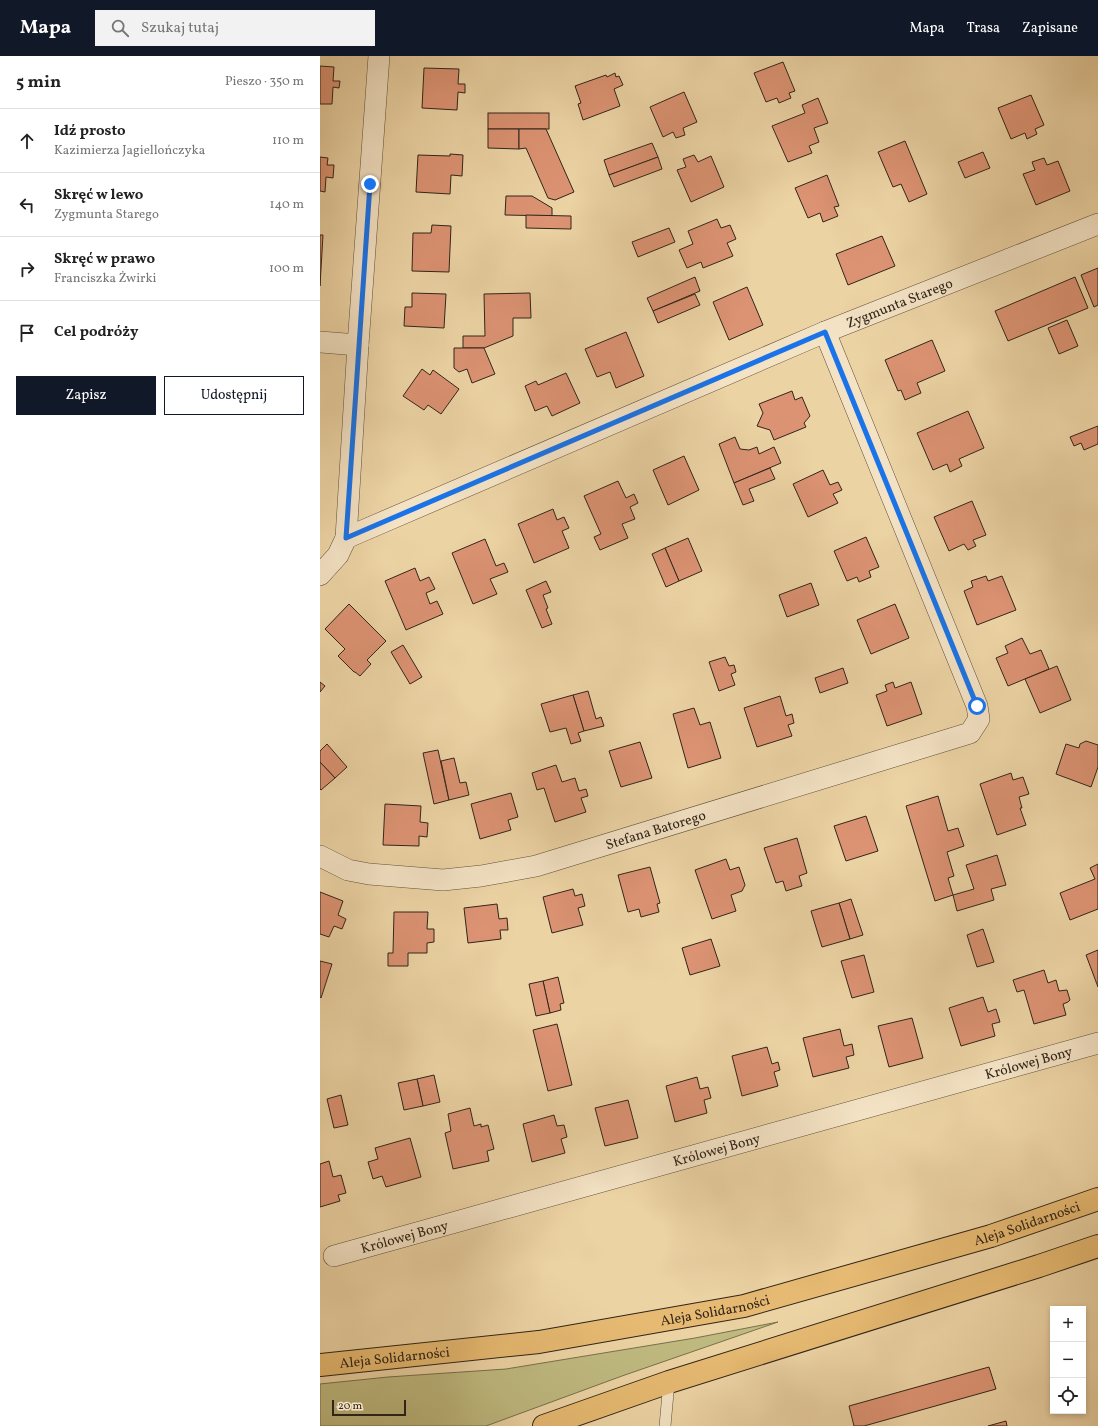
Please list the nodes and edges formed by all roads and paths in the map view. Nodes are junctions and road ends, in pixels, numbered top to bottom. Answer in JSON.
{"nodes":[{"id":1,"x":379,"y":56,"type":"edge"},
{"id":2,"x":1098,"y":224,"type":"edge"},
{"id":3,"x":825,"y":332,"type":"junction"},
{"id":4,"x":320,"y":342,"type":"edge"},
{"id":5,"x":358,"y":345,"type":"junction"},
{"id":6,"x":346,"y":538,"type":"junction"},
{"id":7,"x":320,"y":575,"type":"edge"},
{"id":8,"x":320,"y":856,"type":"edge"},
{"id":9,"x":1098,"y":1043,"type":"edge"},
{"id":10,"x":1098,"y":1199,"type":"edge"},
{"id":11,"x":1098,"y":1246,"type":"edge"},
{"id":12,"x":334,"y":1256,"type":"dead end"},
{"id":13,"x":320,"y":1365,"type":"edge"},
{"id":14,"x":669,"y":1382,"type":"junction"},
{"id":15,"x":544,"y":1426,"type":"edge"},
{"id":16,"x":666,"y":1426,"type":"edge"}],
"edges":[{"from":1,"to":5,"type":"street"},
{"from":2,"to":3,"type":"street","name":"Zygmunta Starego"},
{"from":3,"to":6,"type":"street","name":"Zygmunta Starego"},
{"from":3,"to":8,"type":"street","name":"Stefana Batorego"},
{"from":4,"to":5,"type":"street"},
{"from":5,"to":6,"type":"street"},
{"from":6,"to":7,"type":"street"},
{"from":9,"to":12,"type":"street","name":"Królowej Bony"},
{"from":10,"to":13,"type":"main road","name":"Aleja Solidarności"},
{"from":11,"to":14,"type":"main road"},
{"from":14,"to":15,"type":"main road"},
{"from":14,"to":16,"type":"lane"}]}
